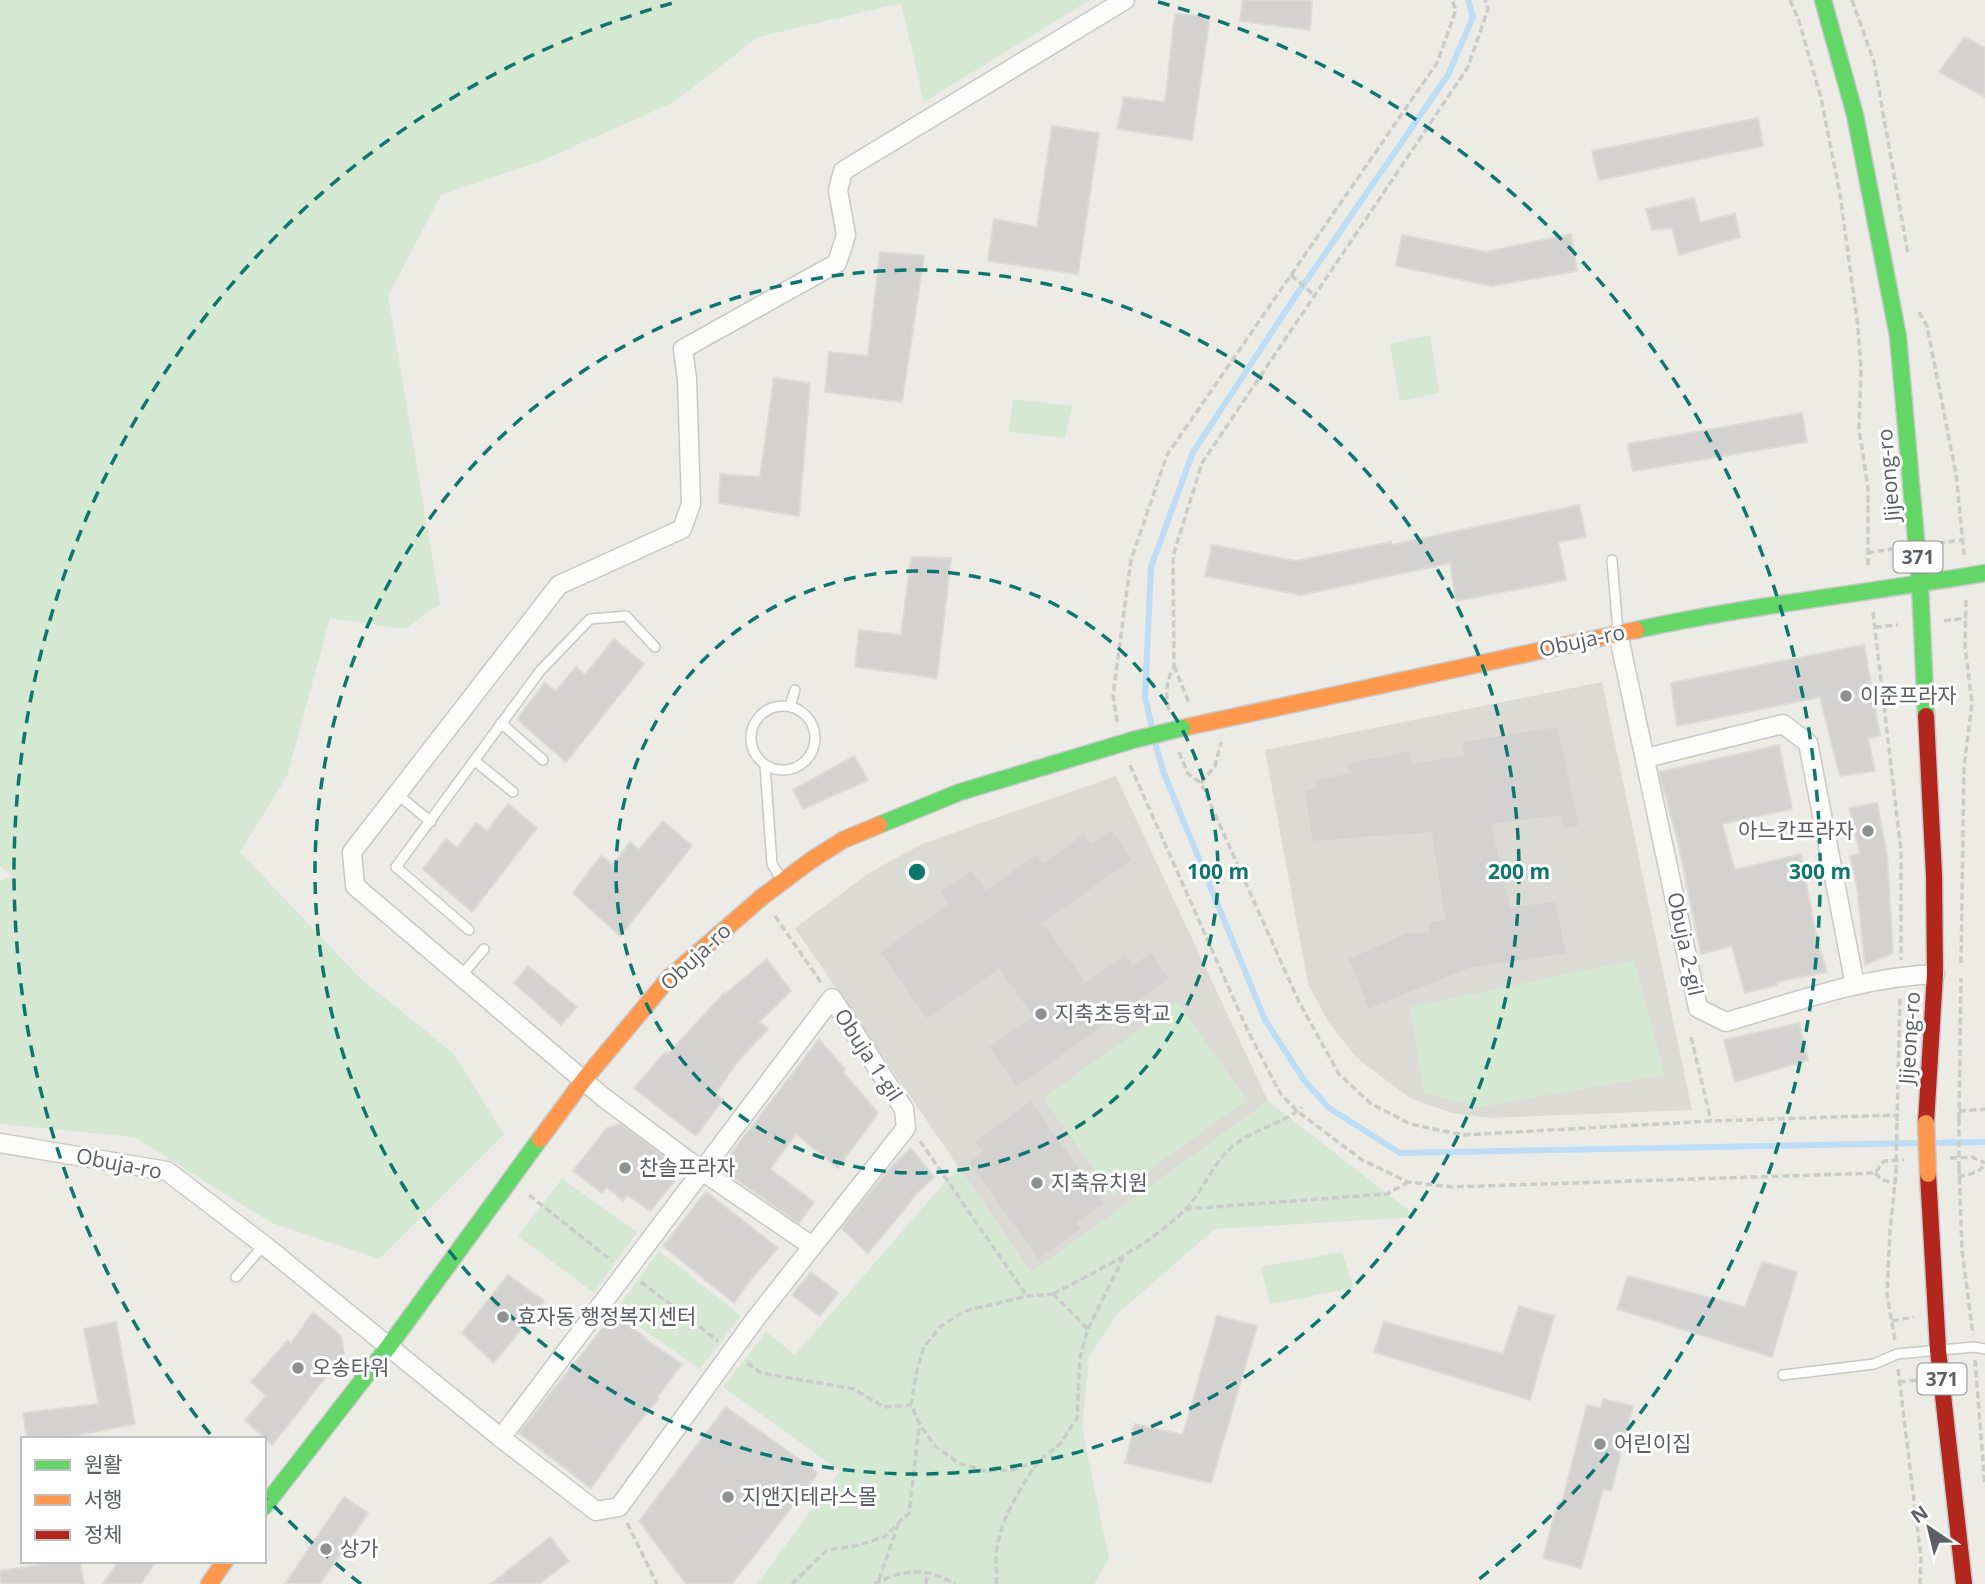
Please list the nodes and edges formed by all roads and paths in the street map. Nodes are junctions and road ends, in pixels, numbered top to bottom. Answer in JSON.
{"nodes":[{"id":1,"x":1125,"y":0,"type":"edge"},
{"id":2,"x":1452,"y":0,"type":"edge"},
{"id":3,"x":1485,"y":0,"type":"edge"},
{"id":4,"x":1790,"y":0,"type":"edge"},
{"id":5,"x":1823,"y":0,"type":"edge"},
{"id":6,"x":1852,"y":0,"type":"edge"},
{"id":7,"x":1910,"y":264,"type":"dead end"},
{"id":8,"x":1291,"y":275,"type":"junction"},
{"id":9,"x":1315,"y":296,"type":"junction"},
{"id":10,"x":1915,"y":304,"type":"dead end"},
{"id":11,"x":1963,"y":540,"type":"dead end"},
{"id":12,"x":1867,"y":553,"type":"dead end"},
{"id":13,"x":1612,"y":561,"type":"dead end"},
{"id":14,"x":1985,"y":573,"type":"edge"},
{"id":15,"x":1920,"y":584,"type":"junction"},
{"id":16,"x":1966,"y":618,"type":"dead end"},
{"id":17,"x":1875,"y":627,"type":"dead end"},
{"id":18,"x":1618,"y":633,"type":"junction"},
{"id":19,"x":655,"y":647,"type":"dead end"},
{"id":20,"x":1174,"y":666,"type":"junction"},
{"id":21,"x":794,"y":690,"type":"dead end"},
{"id":22,"x":1189,"y":704,"type":"dead end"},
{"id":23,"x":790,"y":706,"type":"junction"},
{"id":24,"x":501,"y":723,"type":"junction"},
{"id":25,"x":1177,"y":723,"type":"junction"},
{"id":26,"x":1117,"y":724,"type":"dead end"},
{"id":27,"x":1222,"y":739,"type":"dead end"},
{"id":28,"x":1179,"y":752,"type":"dead end"},
{"id":29,"x":1646,"y":758,"type":"junction"},
{"id":30,"x":543,"y":760,"type":"dead end"},
{"id":31,"x":475,"y":761,"type":"junction"},
{"id":32,"x":1128,"y":761,"type":"dead end"},
{"id":33,"x":765,"y":765,"type":"junction"},
{"id":34,"x":1201,"y":783,"type":"junction"},
{"id":35,"x":513,"y":792,"type":"dead end"},
{"id":36,"x":397,"y":794,"type":"junction"},
{"id":37,"x":431,"y":822,"type":"junction"},
{"id":38,"x":783,"y":881,"type":"junction"},
{"id":39,"x":774,"y":914,"type":"dead end"},
{"id":40,"x":469,"y":930,"type":"dead end"},
{"id":41,"x":484,"y":949,"type":"dead end"},
{"id":42,"x":1901,"y":958,"type":"dead end"},
{"id":43,"x":1961,"y":964,"type":"dead end"},
{"id":44,"x":1935,"y":974,"type":"junction"},
{"id":45,"x":460,"y":977,"type":"junction"},
{"id":46,"x":1961,"y":977,"type":"dead end"},
{"id":47,"x":1855,"y":985,"type":"junction"},
{"id":48,"x":832,"y":998,"type":"junction"},
{"id":49,"x":1900,"y":998,"type":"dead end"},
{"id":50,"x":1691,"y":1037,"type":"dead end"},
{"id":51,"x":583,"y":1081,"type":"junction"},
{"id":52,"x":1302,"y":1107,"type":"dead end"},
{"id":53,"x":1985,"y":1109,"type":"edge"},
{"id":54,"x":1297,"y":1111,"type":"junction"},
{"id":55,"x":1959,"y":1111,"type":"junction"},
{"id":56,"x":1898,"y":1115,"type":"junction"},
{"id":57,"x":1711,"y":1121,"type":"junction"},
{"id":58,"x":906,"y":1128,"type":"junction"},
{"id":59,"x":0,"y":1143,"type":"edge"},
{"id":60,"x":1947,"y":1158,"type":"dead end"},
{"id":61,"x":1909,"y":1159,"type":"dead end"},
{"id":62,"x":1985,"y":1164,"type":"edge"},
{"id":63,"x":702,"y":1171,"type":"junction"},
{"id":64,"x":1875,"y":1173,"type":"junction"},
{"id":65,"x":1958,"y":1177,"type":"junction"},
{"id":66,"x":1408,"y":1182,"type":"junction"},
{"id":67,"x":1896,"y":1183,"type":"junction"},
{"id":68,"x":529,"y":1195,"type":"dead end"},
{"id":69,"x":1185,"y":1209,"type":"junction"},
{"id":70,"x":264,"y":1245,"type":"junction"},
{"id":71,"x":813,"y":1247,"type":"junction"},
{"id":72,"x":1123,"y":1258,"type":"junction"},
{"id":73,"x":626,"y":1271,"type":"junction"},
{"id":74,"x":236,"y":1277,"type":"dead end"},
{"id":75,"x":1053,"y":1294,"type":"junction"},
{"id":76,"x":1028,"y":1296,"type":"junction"},
{"id":77,"x":1970,"y":1312,"type":"dead end"},
{"id":78,"x":1892,"y":1321,"type":"dead end"},
{"id":79,"x":1088,"y":1329,"type":"junction"},
{"id":80,"x":389,"y":1346,"type":"junction"},
{"id":81,"x":1985,"y":1349,"type":"edge"},
{"id":82,"x":1938,"y":1350,"type":"junction"},
{"id":83,"x":733,"y":1352,"type":"junction"},
{"id":84,"x":1976,"y":1373,"type":"dead end"},
{"id":85,"x":1783,"y":1375,"type":"dead end"},
{"id":86,"x":1899,"y":1382,"type":"dead end"},
{"id":87,"x":911,"y":1405,"type":"junction"},
{"id":88,"x":920,"y":1425,"type":"junction"},
{"id":89,"x":500,"y":1438,"type":"junction"},
{"id":90,"x":1040,"y":1460,"type":"junction"},
{"id":91,"x":1985,"y":1486,"type":"edge"},
{"id":92,"x":266,"y":1504,"type":"edge"},
{"id":93,"x":619,"y":1507,"type":"junction"},
{"id":94,"x":899,"y":1523,"type":"junction"},
{"id":95,"x":224,"y":1563,"type":"edge"},
{"id":96,"x":929,"y":1572,"type":"junction"},
{"id":97,"x":876,"y":1583,"type":"edge"},
{"id":98,"x":209,"y":1584,"type":"edge"},
{"id":99,"x":657,"y":1584,"type":"edge"},
{"id":100,"x":792,"y":1584,"type":"edge"},
{"id":101,"x":926,"y":1584,"type":"edge"},
{"id":102,"x":955,"y":1584,"type":"edge"},
{"id":103,"x":996,"y":1584,"type":"edge"},
{"id":104,"x":1920,"y":1584,"type":"edge"},
{"id":105,"x":1964,"y":1584,"type":"edge"}],
"edges":[{"from":1,"to":36,"type":"street"},
{"from":2,"to":8,"type":"path"},
{"from":3,"to":9,"type":"path"},
{"from":4,"to":12,"type":"path"},
{"from":5,"to":15,"type":"main road","name":"Jijeong-ro","number":"371"},
{"from":6,"to":7,"type":"path"},
{"from":8,"to":9,"type":"path"},
{"from":8,"to":26,"type":"path"},
{"from":9,"to":20,"type":"path"},
{"from":10,"to":11,"type":"path"},
{"from":13,"to":18,"type":"lane"},
{"from":14,"to":15,"type":"main road","name":"Obuja-ro"},
{"from":15,"to":18,"type":"main road","name":"Obuja-ro"},
{"from":15,"to":44,"type":"main road","name":"Jijeong-ro","number":"371"},
{"from":16,"to":43,"type":"path"},
{"from":17,"to":42,"type":"path"},
{"from":18,"to":25,"type":"main road","name":"Obuja-ro"},
{"from":18,"to":29,"type":"street","name":"Obuja 2-gil"},
{"from":19,"to":24,"type":"lane"},
{"from":20,"to":22,"type":"path"},
{"from":20,"to":25,"type":"path"},
{"from":21,"to":23,"type":"lane"},
{"from":23,"to":33,"type":"lane"},
{"from":23,"to":33,"type":"lane"},
{"from":24,"to":30,"type":"lane"},
{"from":24,"to":31,"type":"lane"},
{"from":25,"to":38,"type":"main road","name":"Obuja-ro","bridge":true},
{"from":27,"to":34,"type":"path"},
{"from":28,"to":34,"type":"path"},
{"from":29,"to":47,"type":"street"},
{"from":29,"to":47,"type":"street","name":"Obuja 2-gil"},
{"from":31,"to":35,"type":"lane"},
{"from":31,"to":37,"type":"lane"},
{"from":32,"to":54,"type":"path"},
{"from":33,"to":38,"type":"lane"},
{"from":34,"to":57,"type":"path"},
{"from":36,"to":37,"type":"lane"},
{"from":36,"to":45,"type":"street"},
{"from":37,"to":40,"type":"lane"},
{"from":38,"to":51,"type":"main road","name":"Obuja-ro"},
{"from":39,"to":48,"type":"path"},
{"from":41,"to":45,"type":"lane"},
{"from":44,"to":47,"type":"street","name":"Obuja 2-gil"},
{"from":44,"to":82,"type":"main road","name":"Jijeong-ro","number":"371","bridge":true},
{"from":45,"to":51,"type":"street"},
{"from":46,"to":55,"type":"path"},
{"from":48,"to":58,"type":"street","name":"Obuja 1-gil"},
{"from":48,"to":63,"type":"street","name":"Obuja 1-gil"},
{"from":49,"to":56,"type":"path"},
{"from":50,"to":57,"type":"path"},
{"from":51,"to":63,"type":"street"},
{"from":51,"to":80,"type":"main road","name":"Obuja-ro"},
{"from":52,"to":54,"type":"path"},
{"from":53,"to":55,"type":"path"},
{"from":54,"to":66,"type":"path"},
{"from":54,"to":69,"type":"path"},
{"from":55,"to":65,"type":"path","bridge":true},
{"from":56,"to":57,"type":"path"},
{"from":56,"to":67,"type":"path","bridge":true},
{"from":58,"to":71,"type":"street","name":"Obuja 1-gil"},
{"from":58,"to":76,"type":"path"},
{"from":59,"to":70,"type":"street","name":"Obuja-ro"},
{"from":60,"to":62,"type":"path"},
{"from":61,"to":64,"type":"path"},
{"from":62,"to":65,"type":"path"},
{"from":63,"to":71,"type":"street"},
{"from":63,"to":73,"type":"street","name":"Obuja 1-gil"},
{"from":64,"to":66,"type":"path"},
{"from":64,"to":67,"type":"path"},
{"from":65,"to":77,"type":"path"},
{"from":66,"to":69,"type":"path"},
{"from":67,"to":78,"type":"path"},
{"from":68,"to":73,"type":"path"},
{"from":69,"to":72,"type":"path"},
{"from":70,"to":74,"type":"lane"},
{"from":70,"to":80,"type":"street","name":"Obuja-ro"},
{"from":71,"to":83,"type":"street","name":"Obuja 1-gil"},
{"from":72,"to":75,"type":"path"},
{"from":72,"to":79,"type":"path"},
{"from":73,"to":83,"type":"path"},
{"from":73,"to":89,"type":"street","name":"Obuja 1-gil"},
{"from":75,"to":76,"type":"path"},
{"from":75,"to":79,"type":"path"},
{"from":76,"to":87,"type":"path"},
{"from":79,"to":90,"type":"path"},
{"from":80,"to":89,"type":"street"},
{"from":80,"to":92,"type":"main road","name":"Obuja-ro"},
{"from":81,"to":82,"type":"lane"},
{"from":82,"to":85,"type":"lane"},
{"from":82,"to":105,"type":"main road","number":"371"},
{"from":83,"to":87,"type":"path"},
{"from":83,"to":93,"type":"street","name":"Obuja 1-gil"},
{"from":84,"to":91,"type":"path"},
{"from":86,"to":104,"type":"path"},
{"from":87,"to":88,"type":"path"},
{"from":88,"to":90,"type":"path"},
{"from":88,"to":94,"type":"path"},
{"from":89,"to":93,"type":"street"},
{"from":90,"to":103,"type":"path"},
{"from":93,"to":99,"type":"path"},
{"from":94,"to":97,"type":"path"},
{"from":94,"to":100,"type":"path"},
{"from":95,"to":98,"type":"main road"},
{"from":96,"to":97,"type":"path"},
{"from":96,"to":101,"type":"path"},
{"from":96,"to":102,"type":"path"}]}
